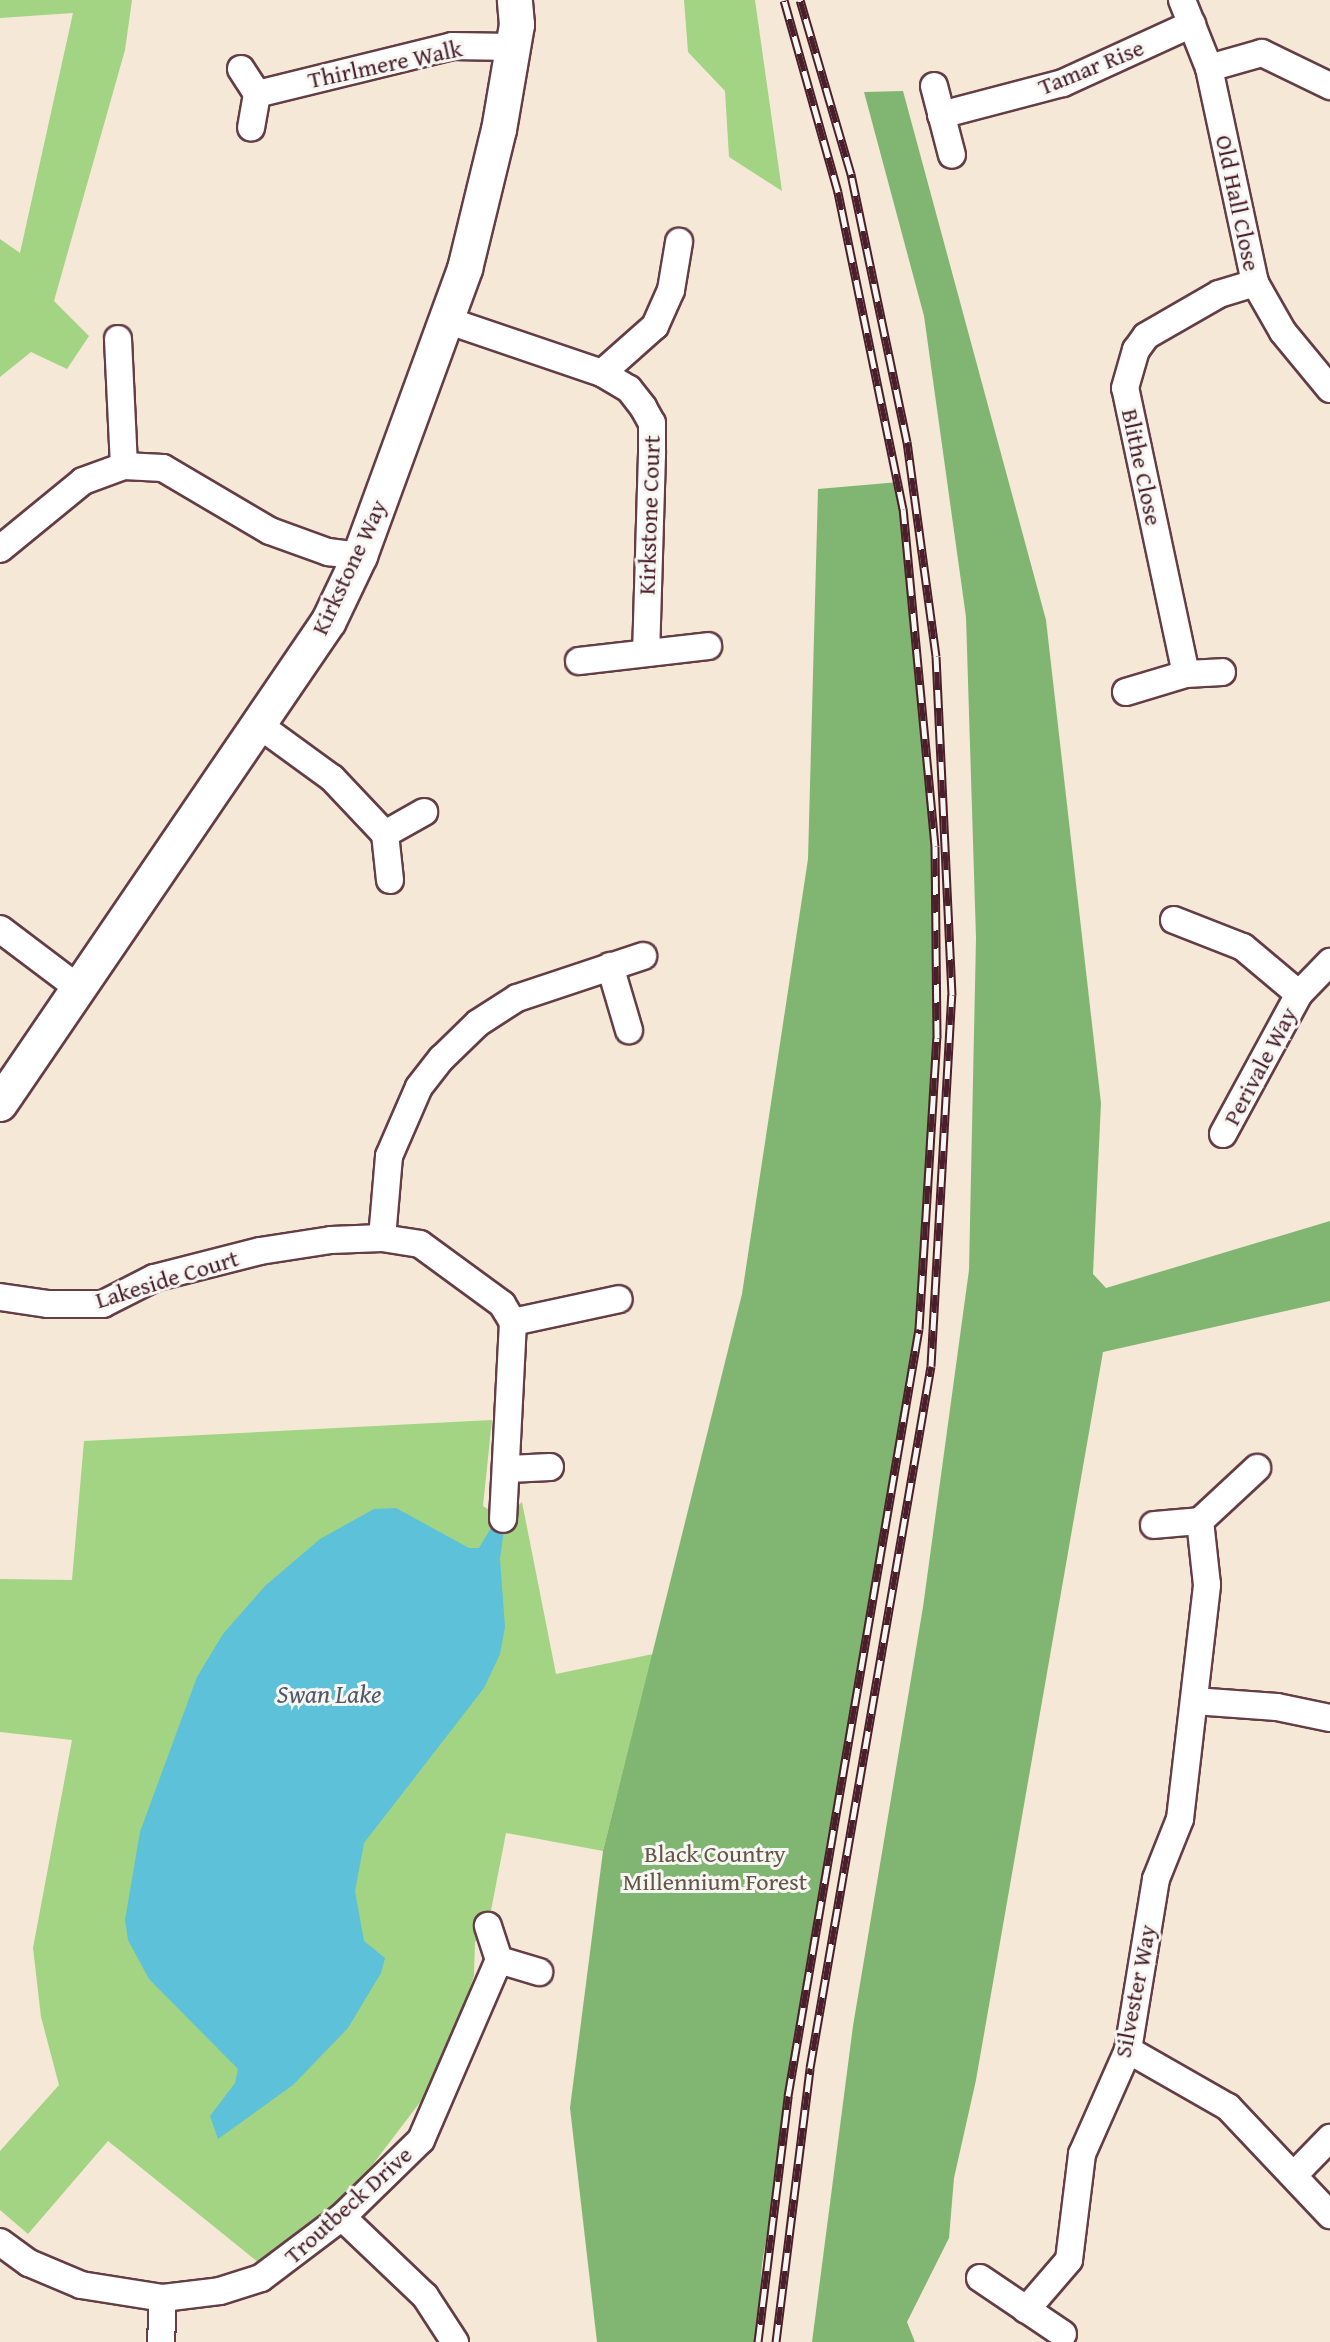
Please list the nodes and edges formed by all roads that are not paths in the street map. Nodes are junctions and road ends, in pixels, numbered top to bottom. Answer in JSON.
{"nodes":[{"id":1,"x":515,"y":0,"type":"edge"},
{"id":2,"x":1187,"y":12,"type":"edge"},
{"id":3,"x":513,"y":47,"type":"junction"},
{"id":4,"x":1209,"y":68,"type":"junction"},
{"id":5,"x":241,"y":69,"type":"dead end"},
{"id":6,"x":934,"y":86,"type":"dead end"},
{"id":7,"x":1330,"y":86,"type":"edge"},
{"id":8,"x":257,"y":94,"type":"junction"},
{"id":9,"x":941,"y":115,"type":"junction"},
{"id":10,"x":251,"y":127,"type":"dead end"},
{"id":11,"x":952,"y":155,"type":"dead end"},
{"id":12,"x":679,"y":242,"type":"dead end"},
{"id":13,"x":1255,"y":283,"type":"junction"},
{"id":14,"x":446,"y":320,"type":"junction"},
{"id":15,"x":118,"y":339,"type":"dead end"},
{"id":16,"x":602,"y":373,"type":"junction"},
{"id":17,"x":1330,"y":389,"type":"edge"},
{"id":18,"x":124,"y":466,"type":"junction"},
{"id":19,"x":0,"y":549,"type":"edge"},
{"id":20,"x":360,"y":556,"type":"junction"},
{"id":21,"x":708,"y":646,"type":"dead end"},
{"id":22,"x":646,"y":653,"type":"junction"},
{"id":23,"x":579,"y":661,"type":"dead end"},
{"id":24,"x":1222,"y":672,"type":"dead end"},
{"id":25,"x":1186,"y":674,"type":"junction"},
{"id":26,"x":1126,"y":692,"type":"dead end"},
{"id":27,"x":259,"y":725,"type":"junction"},
{"id":28,"x":424,"y":812,"type":"dead end"},
{"id":29,"x":385,"y":834,"type":"junction"},
{"id":30,"x":390,"y":880,"type":"dead end"},
{"id":31,"x":1174,"y":920,"type":"dead end"},
{"id":32,"x":0,"y":929,"type":"edge"},
{"id":33,"x":643,"y":956,"type":"dead end"},
{"id":34,"x":1330,"y":962,"type":"edge"},
{"id":35,"x":610,"y":966,"type":"junction"},
{"id":36,"x":77,"y":987,"type":"junction"},
{"id":37,"x":1299,"y":994,"type":"junction"},
{"id":38,"x":629,"y":1030,"type":"dead end"},
{"id":39,"x":0,"y":1104,"type":"edge"},
{"id":40,"x":1223,"y":1134,"type":"dead end"},
{"id":41,"x":382,"y":1238,"type":"junction"},
{"id":42,"x":0,"y":1297,"type":"edge"},
{"id":43,"x":619,"y":1299,"type":"dead end"},
{"id":44,"x":513,"y":1322,"type":"junction"},
{"id":45,"x":550,"y":1467,"type":"dead end"},
{"id":46,"x":1257,"y":1468,"type":"dead end"},
{"id":47,"x":509,"y":1469,"type":"junction"},
{"id":48,"x":503,"y":1519,"type":"dead end"},
{"id":49,"x":1200,"y":1521,"type":"junction"},
{"id":50,"x":1154,"y":1525,"type":"dead end"},
{"id":51,"x":1194,"y":1701,"type":"junction"},
{"id":52,"x":1330,"y":1718,"type":"edge"},
{"id":53,"x":488,"y":1926,"type":"dead end"},
{"id":54,"x":499,"y":1960,"type":"junction"},
{"id":55,"x":539,"y":1972,"type":"dead end"},
{"id":56,"x":1128,"y":2050,"type":"junction"},
{"id":57,"x":1330,"y":2138,"type":"edge"},
{"id":58,"x":1294,"y":2175,"type":"junction"},
{"id":59,"x":1330,"y":2215,"type":"edge"},
{"id":60,"x":342,"y":2217,"type":"junction"},
{"id":61,"x":0,"y":2242,"type":"edge"},
{"id":62,"x":980,"y":2278,"type":"dead end"},
{"id":63,"x":163,"y":2298,"type":"junction"},
{"id":64,"x":1026,"y":2310,"type":"junction"},
{"id":65,"x":1063,"y":2334,"type":"dead end"},
{"id":66,"x":161,"y":2342,"type":"edge"},
{"id":67,"x":455,"y":2342,"type":"edge"}],
"edges":[{"from":1,"to":3,"type":"street","name":"Kirkstone Way"},
{"from":2,"to":4,"type":"street","name":"Old Hall Close"},
{"from":2,"to":9,"type":"street","name":"Tamar Rise"},
{"from":3,"to":8,"type":"street","name":"Thirlmere Walk"},
{"from":3,"to":14,"type":"street","name":"Kirkstone Way"},
{"from":4,"to":7,"type":"street"},
{"from":4,"to":13,"type":"street","name":"Old Hall Close"},
{"from":5,"to":8,"type":"street"},
{"from":6,"to":9,"type":"street"},
{"from":8,"to":10,"type":"street"},
{"from":9,"to":11,"type":"street"},
{"from":12,"to":16,"type":"street"},
{"from":13,"to":17,"type":"street","name":"Old Hall Close"},
{"from":13,"to":25,"type":"street","name":"Blithe Close"},
{"from":14,"to":16,"type":"street","name":"Kirkstone Court"},
{"from":14,"to":20,"type":"street","name":"Kirkstone Way"},
{"from":15,"to":18,"type":"street"},
{"from":16,"to":22,"type":"street","name":"Kirkstone Court"},
{"from":18,"to":19,"type":"street"},
{"from":18,"to":20,"type":"street"},
{"from":20,"to":27,"type":"street","name":"Kirkstone Way"},
{"from":21,"to":22,"type":"street"},
{"from":22,"to":23,"type":"street"},
{"from":24,"to":25,"type":"street"},
{"from":25,"to":26,"type":"street"},
{"from":27,"to":29,"type":"street"},
{"from":27,"to":36,"type":"street","name":"Kirkstone Way"},
{"from":28,"to":29,"type":"street"},
{"from":29,"to":30,"type":"street"},
{"from":31,"to":37,"type":"street"},
{"from":32,"to":36,"type":"street"},
{"from":33,"to":35,"type":"street"},
{"from":34,"to":37,"type":"street","name":"Perivale Way"},
{"from":35,"to":38,"type":"street"},
{"from":35,"to":41,"type":"street"},
{"from":36,"to":39,"type":"street","name":"Kirkstone Way"},
{"from":37,"to":40,"type":"street","name":"Perivale Way"},
{"from":41,"to":42,"type":"street","name":"Lakeside Court"},
{"from":41,"to":44,"type":"street","name":"Lakeside Court"},
{"from":43,"to":44,"type":"street"},
{"from":44,"to":47,"type":"street"},
{"from":45,"to":47,"type":"street"},
{"from":46,"to":49,"type":"street"},
{"from":47,"to":48,"type":"street"},
{"from":49,"to":50,"type":"street"},
{"from":49,"to":51,"type":"street","name":"Silvester Way"},
{"from":51,"to":52,"type":"street"},
{"from":51,"to":56,"type":"street","name":"Silvester Way"},
{"from":53,"to":54,"type":"street"},
{"from":54,"to":55,"type":"street"},
{"from":54,"to":60,"type":"street","name":"Troutbeck Drive"},
{"from":56,"to":58,"type":"street"},
{"from":56,"to":64,"type":"street","name":"Silvester Way"},
{"from":57,"to":58,"type":"street"},
{"from":58,"to":59,"type":"street"},
{"from":60,"to":63,"type":"street","name":"Troutbeck Drive"},
{"from":60,"to":67,"type":"street"},
{"from":61,"to":63,"type":"street","name":"Troutbeck Drive"},
{"from":62,"to":64,"type":"street"},
{"from":63,"to":66,"type":"street"},
{"from":64,"to":65,"type":"street"}]}
